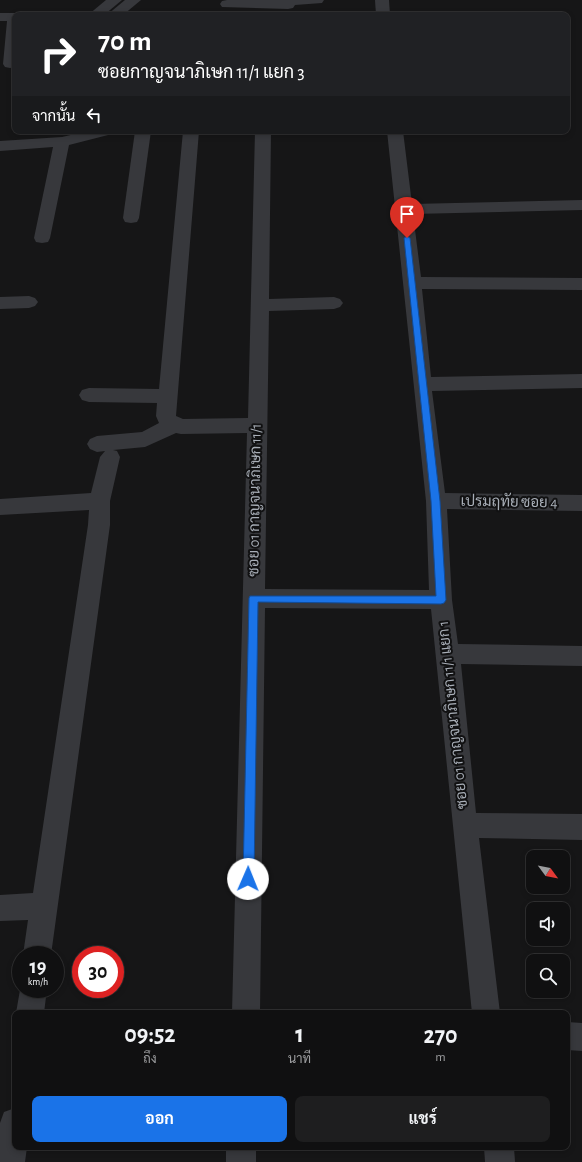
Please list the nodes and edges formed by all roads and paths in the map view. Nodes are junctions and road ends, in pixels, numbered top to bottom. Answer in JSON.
{"nodes":[{"id":1,"x":115,"y":0,"type":"edge"},
{"id":2,"x":134,"y":0,"type":"edge"},
{"id":3,"x":317,"y":0,"type":"edge"},
{"id":4,"x":382,"y":0,"type":"edge"},
{"id":5,"x":227,"y":4,"type":"dead end"},
{"id":6,"x":287,"y":5,"type":"edge"},
{"id":7,"x":99,"y":12,"type":"edge"},
{"id":8,"x":118,"y":12,"type":"edge"},
{"id":9,"x":383,"y":12,"type":"edge"},
{"id":10,"x":0,"y":17,"type":"edge"},
{"id":11,"x":12,"y":17,"type":"edge"},
{"id":12,"x":12,"y":33,"type":"edge"},
{"id":13,"x":8,"y":64,"type":"edge"},
{"id":14,"x":95,"y":134,"type":"edge"},
{"id":15,"x":143,"y":134,"type":"edge"},
{"id":16,"x":191,"y":134,"type":"edge"},
{"id":17,"x":263,"y":134,"type":"edge"},
{"id":18,"x":395,"y":134,"type":"edge"},
{"id":19,"x":62,"y":142,"type":"junction"},
{"id":20,"x":0,"y":146,"type":"edge"},
{"id":21,"x":582,"y":205,"type":"edge"},
{"id":22,"x":403,"y":209,"type":"junction"},
{"id":23,"x":132,"y":218,"type":"dead end"},
{"id":24,"x":42,"y":238,"type":"dead end"},
{"id":25,"x":412,"y":283,"type":"junction"},
{"id":26,"x":582,"y":284,"type":"edge"},
{"id":27,"x":29,"y":302,"type":"dead end"},
{"id":28,"x":0,"y":303,"type":"edge"},
{"id":29,"x":334,"y":303,"type":"dead end"},
{"id":30,"x":258,"y":305,"type":"junction"},
{"id":31,"x":582,"y":381,"type":"edge"},
{"id":32,"x":422,"y":384,"type":"junction"},
{"id":33,"x":89,"y":395,"type":"dead end"},
{"id":34,"x":168,"y":396,"type":"junction"},
{"id":35,"x":174,"y":424,"type":"junction"},
{"id":36,"x":256,"y":425,"type":"junction"},
{"id":37,"x":100,"y":501,"type":"junction"},
{"id":38,"x":436,"y":501,"type":"junction"},
{"id":39,"x":582,"y":503,"type":"edge"},
{"id":40,"x":0,"y":507,"type":"edge"},
{"id":41,"x":254,"y":598,"type":"junction"},
{"id":42,"x":441,"y":600,"type":"junction"},
{"id":43,"x":448,"y":654,"type":"junction"},
{"id":44,"x":582,"y":656,"type":"edge"},
{"id":45,"x":465,"y":825,"type":"junction"},
{"id":46,"x":582,"y":827,"type":"edge"},
{"id":47,"x":44,"y":906,"type":"junction"},
{"id":48,"x":0,"y":908,"type":"edge"},
{"id":49,"x":39,"y":946,"type":"edge"},
{"id":50,"x":32,"y":998,"type":"edge"},
{"id":51,"x":30,"y":1010,"type":"edge"},
{"id":52,"x":246,"y":1010,"type":"edge"},
{"id":53,"x":486,"y":1010,"type":"edge"},
{"id":54,"x":570,"y":1036,"type":"edge"},
{"id":55,"x":582,"y":1037,"type":"edge"},
{"id":56,"x":12,"y":1146,"type":"edge"},
{"id":57,"x":241,"y":1150,"type":"edge"},
{"id":58,"x":499,"y":1150,"type":"edge"},
{"id":59,"x":10,"y":1162,"type":"edge"},
{"id":60,"x":241,"y":1162,"type":"edge"},
{"id":61,"x":500,"y":1162,"type":"edge"}],
"edges":[{"from":1,"to":7,"type":"street"},
{"from":2,"to":8,"type":"street"},
{"from":3,"to":6,"type":"street"},
{"from":4,"to":9,"type":"street"},
{"from":5,"to":6,"type":"street"},
{"from":10,"to":11,"type":"street"},
{"from":12,"to":13,"type":"street"},
{"from":14,"to":19,"type":"street"},
{"from":15,"to":23,"type":"street"},
{"from":16,"to":34,"type":"street"},
{"from":17,"to":30,"type":"street","name":"ซอย 01 กาญจนาภิเษก 11/1"},
{"from":18,"to":22,"type":"street","name":"ซอย 01 กาญจนาภิเษก 11/1 แยก 1"},
{"from":19,"to":20,"type":"street"},
{"from":19,"to":24,"type":"street"},
{"from":21,"to":22,"type":"street"},
{"from":22,"to":25,"type":"street","name":"ซอย 01 กาญจนาภิเษก 11/1 แยก 1"},
{"from":25,"to":26,"type":"street"},
{"from":25,"to":32,"type":"street","name":"ซอย 01 กาญจนาภิเษก 11/1 แยก 1"},
{"from":27,"to":28,"type":"street"},
{"from":29,"to":30,"type":"street"},
{"from":30,"to":36,"type":"street","name":"ซอย 01 กาญจนาภิเษก 11/1"},
{"from":31,"to":32,"type":"street"},
{"from":32,"to":38,"type":"street","name":"ซอย 01 กาญจนาภิเษก 11/1 แยก 1"},
{"from":33,"to":34,"type":"street"},
{"from":34,"to":35,"type":"street"},
{"from":35,"to":36,"type":"street"},
{"from":35,"to":37,"type":"street"},
{"from":36,"to":41,"type":"street","name":"ซอย 01 กาญจนาภิเษก 11/1"},
{"from":37,"to":40,"type":"street"},
{"from":37,"to":47,"type":"street"},
{"from":38,"to":39,"type":"street","name":"เปรมฤทัย ซอย 4"},
{"from":38,"to":42,"type":"street","name":"ซอย 01 กาญจนาภิเษก 11/1 แยก 1"},
{"from":41,"to":42,"type":"street"},
{"from":41,"to":52,"type":"street","name":"ซอย 01 กาญจนาภิเษก 11/1"},
{"from":42,"to":43,"type":"street","name":"ซอย 01 กาญจนาภิเษก 11/1 แยก 1"},
{"from":43,"to":44,"type":"street"},
{"from":43,"to":45,"type":"street","name":"ซอย 01 กาญจนาภิเษก 11/1 แยก 1"},
{"from":45,"to":46,"type":"street"},
{"from":45,"to":53,"type":"street","name":"ซอย 01 กาญจนาภิเษก 11/1 แยก 1"},
{"from":47,"to":48,"type":"street"},
{"from":47,"to":49,"type":"street"},
{"from":50,"to":51,"type":"street"},
{"from":54,"to":55,"type":"street"},
{"from":56,"to":59,"type":"street"},
{"from":57,"to":60,"type":"street"},
{"from":58,"to":61,"type":"street"}]}
